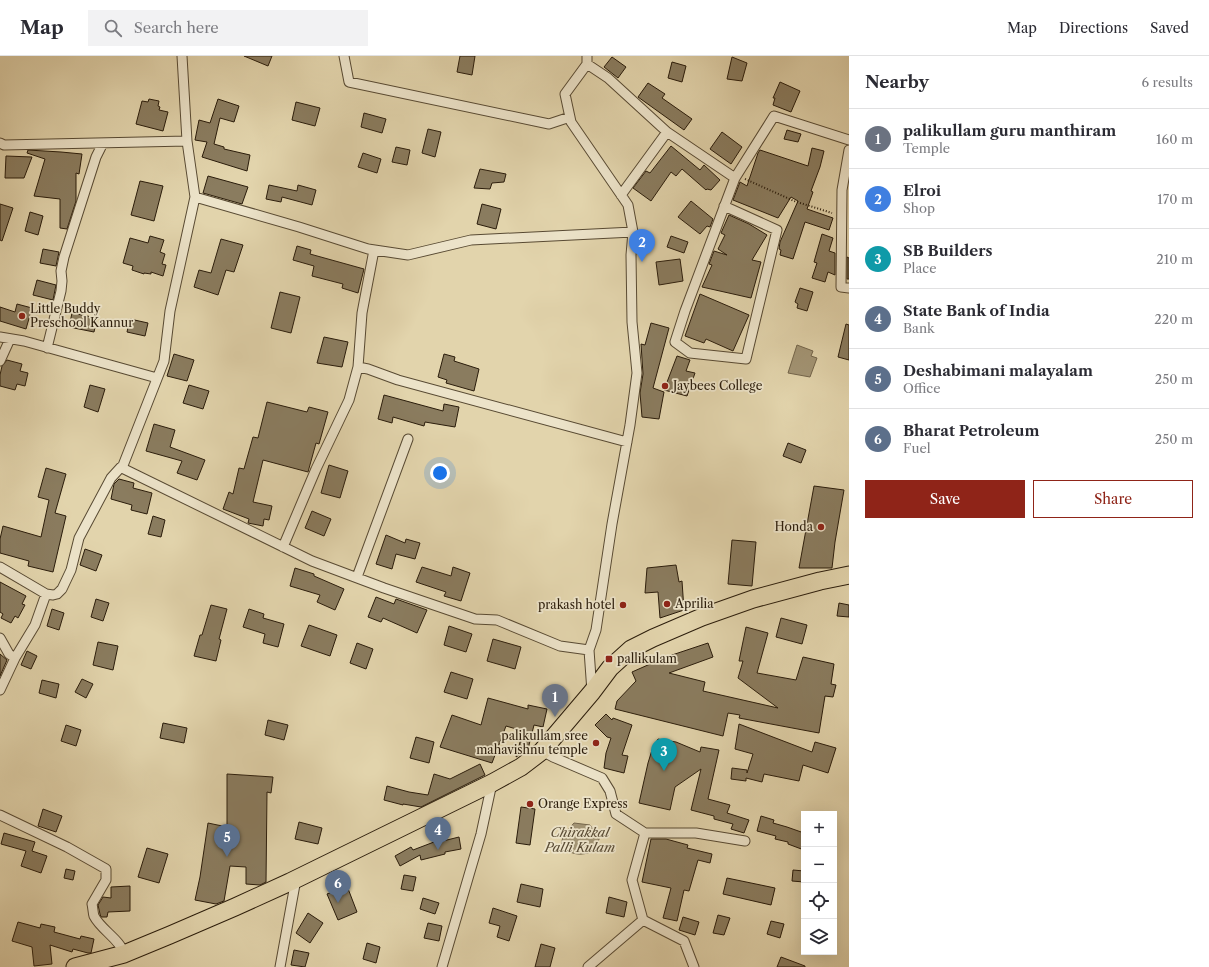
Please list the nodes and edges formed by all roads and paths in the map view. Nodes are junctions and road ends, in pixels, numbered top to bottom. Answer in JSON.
{"nodes":[{"id":1,"x":182,"y":56,"type":"edge"},
{"id":2,"x":344,"y":56,"type":"edge"},
{"id":3,"x":587,"y":60,"type":"edge"},
{"id":4,"x":570,"y":117,"type":"junction"},
{"id":5,"x":667,"y":132,"type":"junction"},
{"id":6,"x":849,"y":140,"type":"edge"},
{"id":7,"x":187,"y":141,"type":"junction"},
{"id":8,"x":0,"y":143,"type":"edge"},
{"id":9,"x":103,"y":143,"type":"junction"},
{"id":10,"x":849,"y":150,"type":"edge"},
{"id":11,"x":736,"y":177,"type":"junction"},
{"id":12,"x":621,"y":195,"type":"junction"},
{"id":13,"x":195,"y":197,"type":"junction"},
{"id":14,"x":724,"y":206,"type":"junction"},
{"id":15,"x":841,"y":216,"type":"junction"},
{"id":16,"x":633,"y":232,"type":"junction"},
{"id":17,"x":374,"y":250,"type":"junction"},
{"id":18,"x":849,"y":288,"type":"edge"},
{"id":19,"x":0,"y":337,"type":"edge"},
{"id":20,"x":10,"y":339,"type":"junction"},
{"id":21,"x":47,"y":348,"type":"junction"},
{"id":22,"x":0,"y":362,"type":"edge"},
{"id":23,"x":358,"y":368,"type":"junction"},
{"id":24,"x":157,"y":378,"type":"junction"},
{"id":25,"x":408,"y":439,"type":"dead end"},
{"id":26,"x":627,"y":442,"type":"junction"},
{"id":27,"x":122,"y":468,"type":"junction"},
{"id":28,"x":283,"y":547,"type":"junction"},
{"id":29,"x":0,"y":567,"type":"edge"},
{"id":30,"x":849,"y":575,"type":"edge"},
{"id":31,"x":357,"y":577,"type":"junction"},
{"id":32,"x":46,"y":594,"type":"junction"},
{"id":33,"x":0,"y":638,"type":"edge"},
{"id":34,"x":589,"y":650,"type":"junction"},
{"id":35,"x":15,"y":658,"type":"junction"},
{"id":36,"x":0,"y":690,"type":"edge"},
{"id":37,"x":592,"y":692,"type":"junction"},
{"id":38,"x":542,"y":751,"type":"junction"},
{"id":39,"x":492,"y":783,"type":"junction"},
{"id":40,"x":0,"y":815,"type":"edge"},
{"id":41,"x":645,"y":832,"type":"junction"},
{"id":42,"x":745,"y":841,"type":"dead end"},
{"id":43,"x":296,"y":879,"type":"junction"},
{"id":44,"x":643,"y":920,"type":"junction"},
{"id":45,"x":124,"y":954,"type":"junction"},
{"id":46,"x":75,"y":967,"type":"edge"},
{"id":47,"x":280,"y":967,"type":"edge"},
{"id":48,"x":442,"y":967,"type":"edge"},
{"id":49,"x":588,"y":967,"type":"edge"},
{"id":50,"x":694,"y":967,"type":"edge"}],
"edges":[{"from":1,"to":7,"type":"street"},
{"from":2,"to":4,"type":"street"},
{"from":3,"to":4,"type":"street"},
{"from":3,"to":5,"type":"street"},
{"from":4,"to":12,"type":"street"},
{"from":5,"to":11,"type":"street"},
{"from":5,"to":12,"type":"street"},
{"from":6,"to":11,"type":"street"},
{"from":7,"to":9,"type":"street"},
{"from":7,"to":13,"type":"street"},
{"from":8,"to":9,"type":"street"},
{"from":9,"to":21,"type":"street"},
{"from":10,"to":15,"type":"street"},
{"from":11,"to":14,"type":"street"},
{"from":11,"to":15,"type":"path"},
{"from":12,"to":16,"type":"street"},
{"from":13,"to":17,"type":"street"},
{"from":13,"to":24,"type":"street"},
{"from":14,"to":14,"type":"street"},
{"from":15,"to":18,"type":"street"},
{"from":16,"to":17,"type":"street"},
{"from":16,"to":26,"type":"street"},
{"from":17,"to":23,"type":"street"},
{"from":19,"to":20,"type":"street"},
{"from":20,"to":21,"type":"street"},
{"from":20,"to":22,"type":"street"},
{"from":21,"to":24,"type":"street"},
{"from":23,"to":26,"type":"street"},
{"from":23,"to":28,"type":"street"},
{"from":24,"to":27,"type":"street"},
{"from":25,"to":31,"type":"street"},
{"from":26,"to":34,"type":"street"},
{"from":27,"to":28,"type":"street"},
{"from":27,"to":32,"type":"street"},
{"from":28,"to":31,"type":"street"},
{"from":29,"to":32,"type":"street"},
{"from":30,"to":37,"type":"highway"},
{"from":31,"to":34,"type":"street"},
{"from":32,"to":35,"type":"street"},
{"from":33,"to":35,"type":"street"},
{"from":34,"to":37,"type":"street"},
{"from":35,"to":36,"type":"street"},
{"from":37,"to":38,"type":"highway"},
{"from":38,"to":39,"type":"highway"},
{"from":38,"to":41,"type":"street"},
{"from":39,"to":43,"type":"highway"},
{"from":39,"to":48,"type":"street"},
{"from":40,"to":45,"type":"street"},
{"from":41,"to":42,"type":"street"},
{"from":41,"to":44,"type":"street"},
{"from":43,"to":45,"type":"highway"},
{"from":43,"to":47,"type":"street"},
{"from":44,"to":49,"type":"street"},
{"from":44,"to":50,"type":"street"},
{"from":45,"to":46,"type":"highway"}]}
